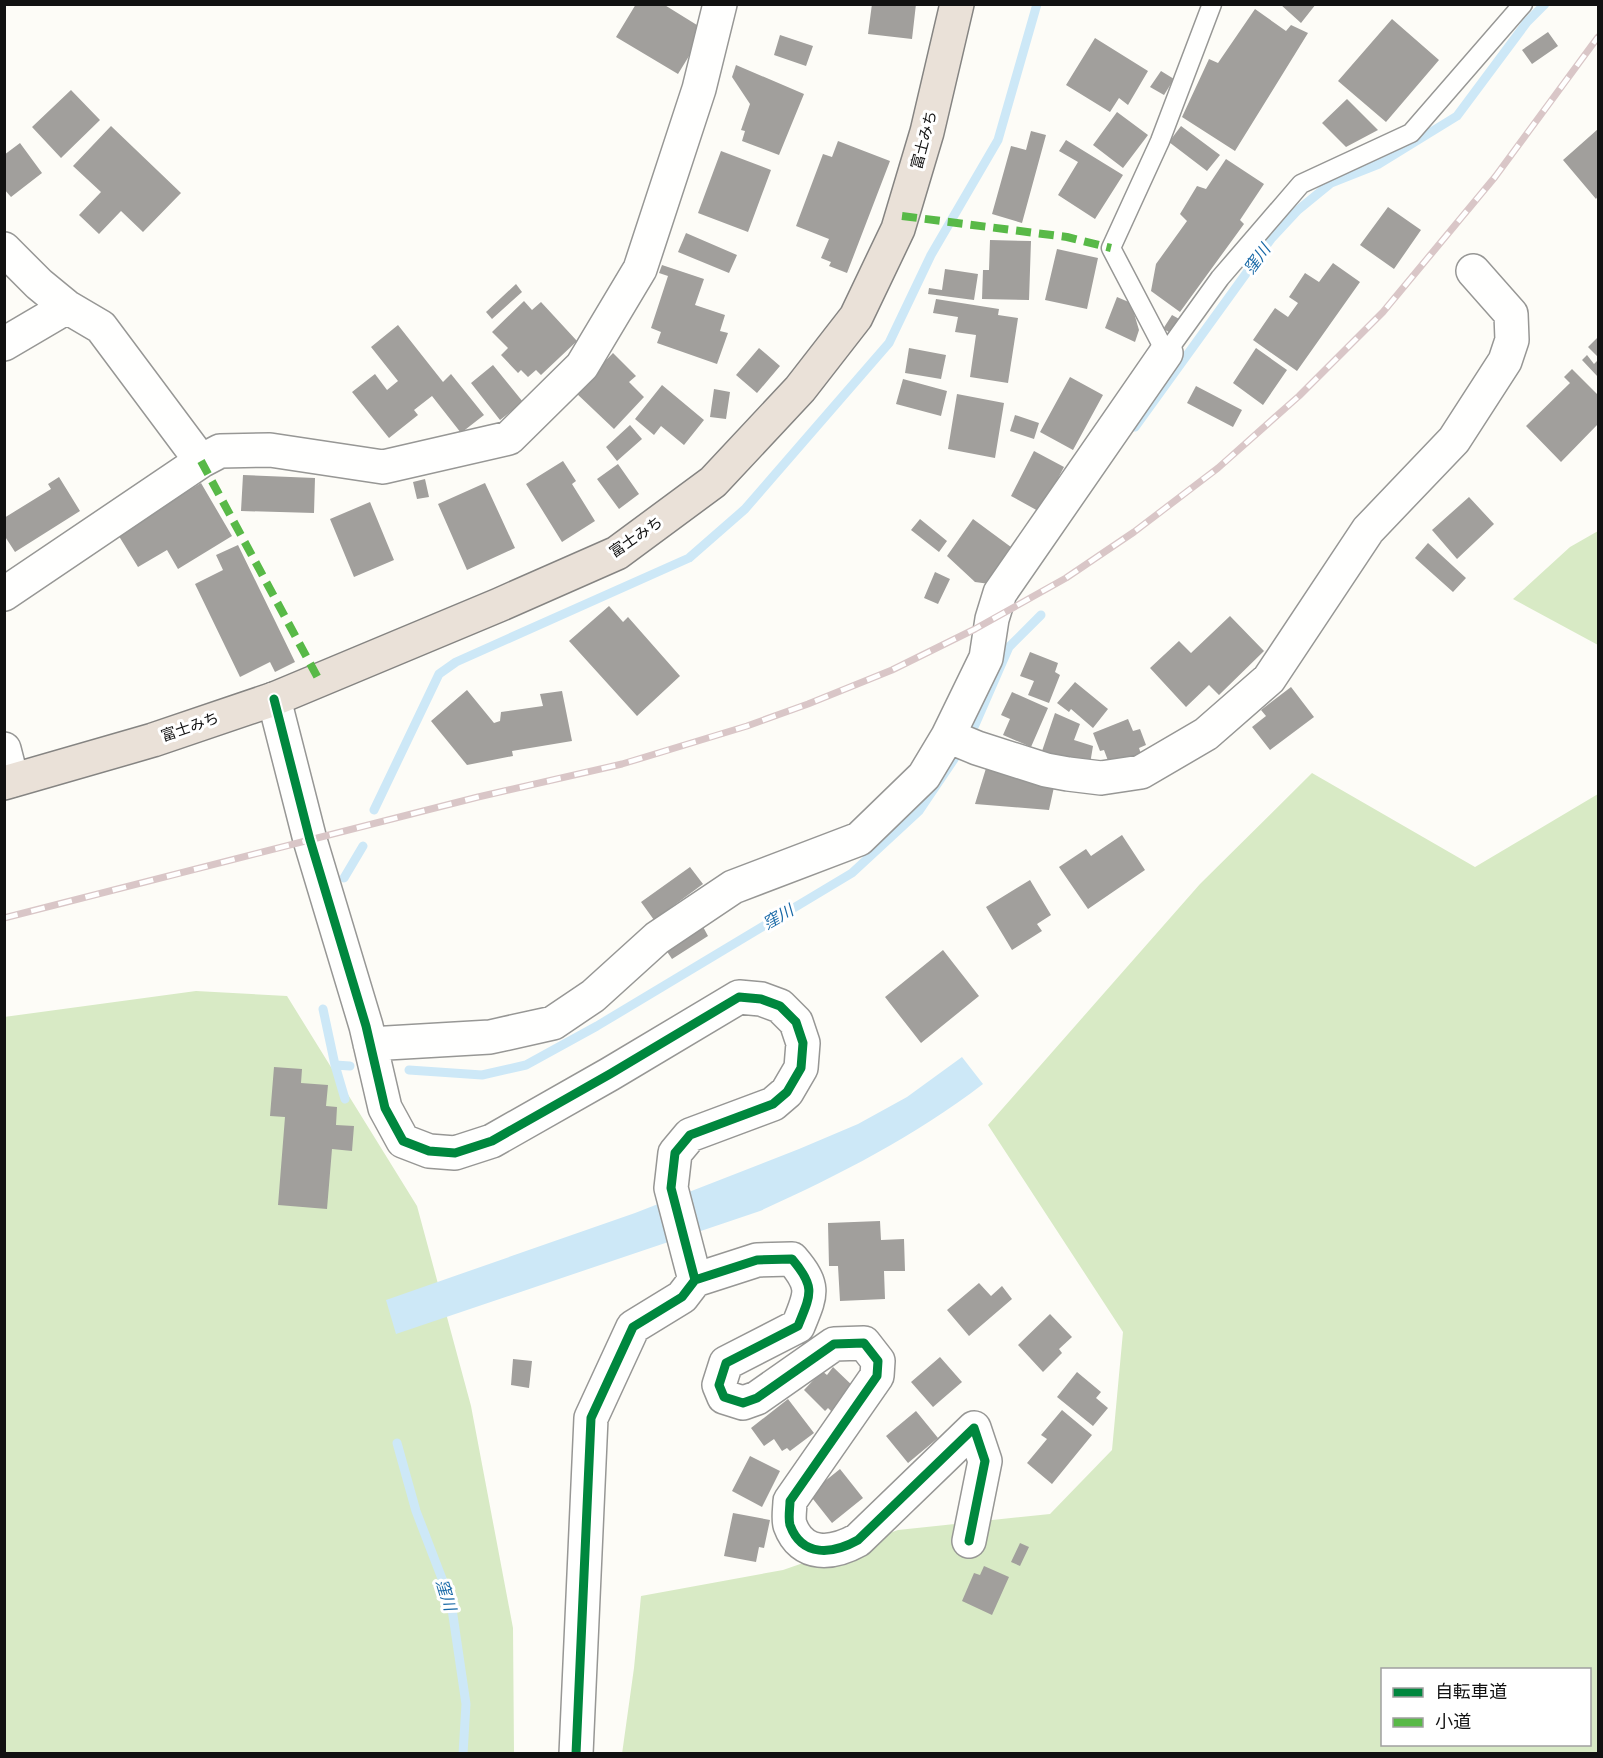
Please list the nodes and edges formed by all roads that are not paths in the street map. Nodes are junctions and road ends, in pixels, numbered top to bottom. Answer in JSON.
{"nodes":[{"id":1,"x":720,"y":4,"type":"edge"},
{"id":2,"x":957,"y":4,"type":"edge"},
{"id":3,"x":1212,"y":4,"type":"edge"},
{"id":4,"x":1523,"y":4,"type":"edge"},
{"id":5,"x":4,"y":249,"type":"edge"},
{"id":6,"x":1473,"y":271,"type":"dead end"},
{"id":7,"x":67,"y":307,"type":"junction"},
{"id":8,"x":4,"y":344,"type":"edge"},
{"id":9,"x":1166,"y":352,"type":"junction"},
{"id":10,"x":201,"y":461,"type":"junction"},
{"id":11,"x":4,"y":594,"type":"edge"},
{"id":12,"x":274,"y":699,"type":"junction"},
{"id":13,"x":960,"y":742,"type":"junction"},
{"id":14,"x":4,"y":749,"type":"edge"},
{"id":15,"x":8,"y":782,"type":"edge"},
{"id":16,"x":370,"y":1044,"type":"junction"},
{"id":17,"x":692,"y":1267,"type":"junction"},
{"id":18,"x":969,"y":1541,"type":"dead end"},
{"id":19,"x":576,"y":1754,"type":"edge"}],
"edges":[{"from":1,"to":10,"type":"street"},
{"from":2,"to":12,"type":"highway","name":"富士みち"},
{"from":3,"to":9,"type":"lane"},
{"from":4,"to":9,"type":"lane"},
{"from":5,"to":7,"type":"street"},
{"from":6,"to":13,"type":"street"},
{"from":7,"to":8,"type":"street"},
{"from":7,"to":10,"type":"street"},
{"from":9,"to":13,"type":"street"},
{"from":10,"to":11,"type":"street"},
{"from":12,"to":15,"type":"highway","name":"富士みち"},
{"from":12,"to":16,"type":"street"},
{"from":13,"to":16,"type":"street"},
{"from":14,"to":15,"type":"street"},
{"from":16,"to":17,"type":"street"},
{"from":17,"to":18,"type":"street"},
{"from":17,"to":19,"type":"street"}]}
